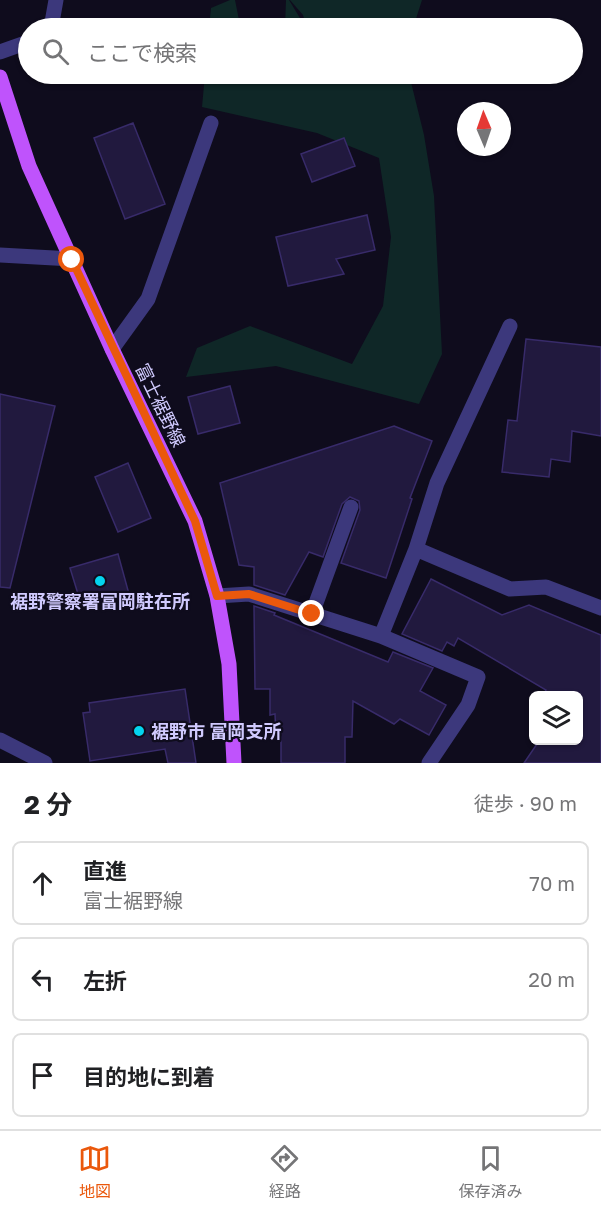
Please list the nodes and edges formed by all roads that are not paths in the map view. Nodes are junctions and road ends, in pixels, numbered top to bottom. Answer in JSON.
{"nodes":[{"id":1,"x":56,"y":0,"type":"edge"},
{"id":2,"x":53,"y":18,"type":"edge"},
{"id":3,"x":18,"y":46,"type":"edge"},
{"id":4,"x":0,"y":52,"type":"edge"},
{"id":5,"x":0,"y":77,"type":"edge"},
{"id":6,"x":211,"y":123,"type":"dead end"},
{"id":7,"x":0,"y":255,"type":"edge"},
{"id":8,"x":72,"y":260,"type":"junction"},
{"id":9,"x":510,"y":326,"type":"dead end"},
{"id":10,"x":112,"y":349,"type":"junction"},
{"id":11,"x":351,"y":507,"type":"dead end"},
{"id":12,"x":416,"y":549,"type":"junction"},
{"id":13,"x":217,"y":596,"type":"junction"},
{"id":14,"x":601,"y":608,"type":"edge"},
{"id":15,"x":312,"y":614,"type":"junction"},
{"id":16,"x":381,"y":636,"type":"junction"},
{"id":17,"x":0,"y":740,"type":"edge"},
{"id":18,"x":45,"y":763,"type":"edge"},
{"id":19,"x":234,"y":763,"type":"edge"},
{"id":20,"x":429,"y":763,"type":"edge"}],
"edges":[{"from":1,"to":2,"type":"street"},
{"from":3,"to":4,"type":"street"},
{"from":5,"to":8,"type":"main road","name":"富士裾野線"},
{"from":6,"to":10,"type":"street"},
{"from":7,"to":8,"type":"street"},
{"from":8,"to":10,"type":"main road","name":"富士裾野線"},
{"from":9,"to":12,"type":"street"},
{"from":10,"to":13,"type":"main road","name":"富士裾野線"},
{"from":11,"to":15,"type":"street"},
{"from":12,"to":14,"type":"street"},
{"from":12,"to":16,"type":"street"},
{"from":13,"to":15,"type":"street"},
{"from":13,"to":19,"type":"main road","name":"富士裾野線"},
{"from":15,"to":16,"type":"street"},
{"from":16,"to":20,"type":"street"},
{"from":17,"to":18,"type":"street"}]}
